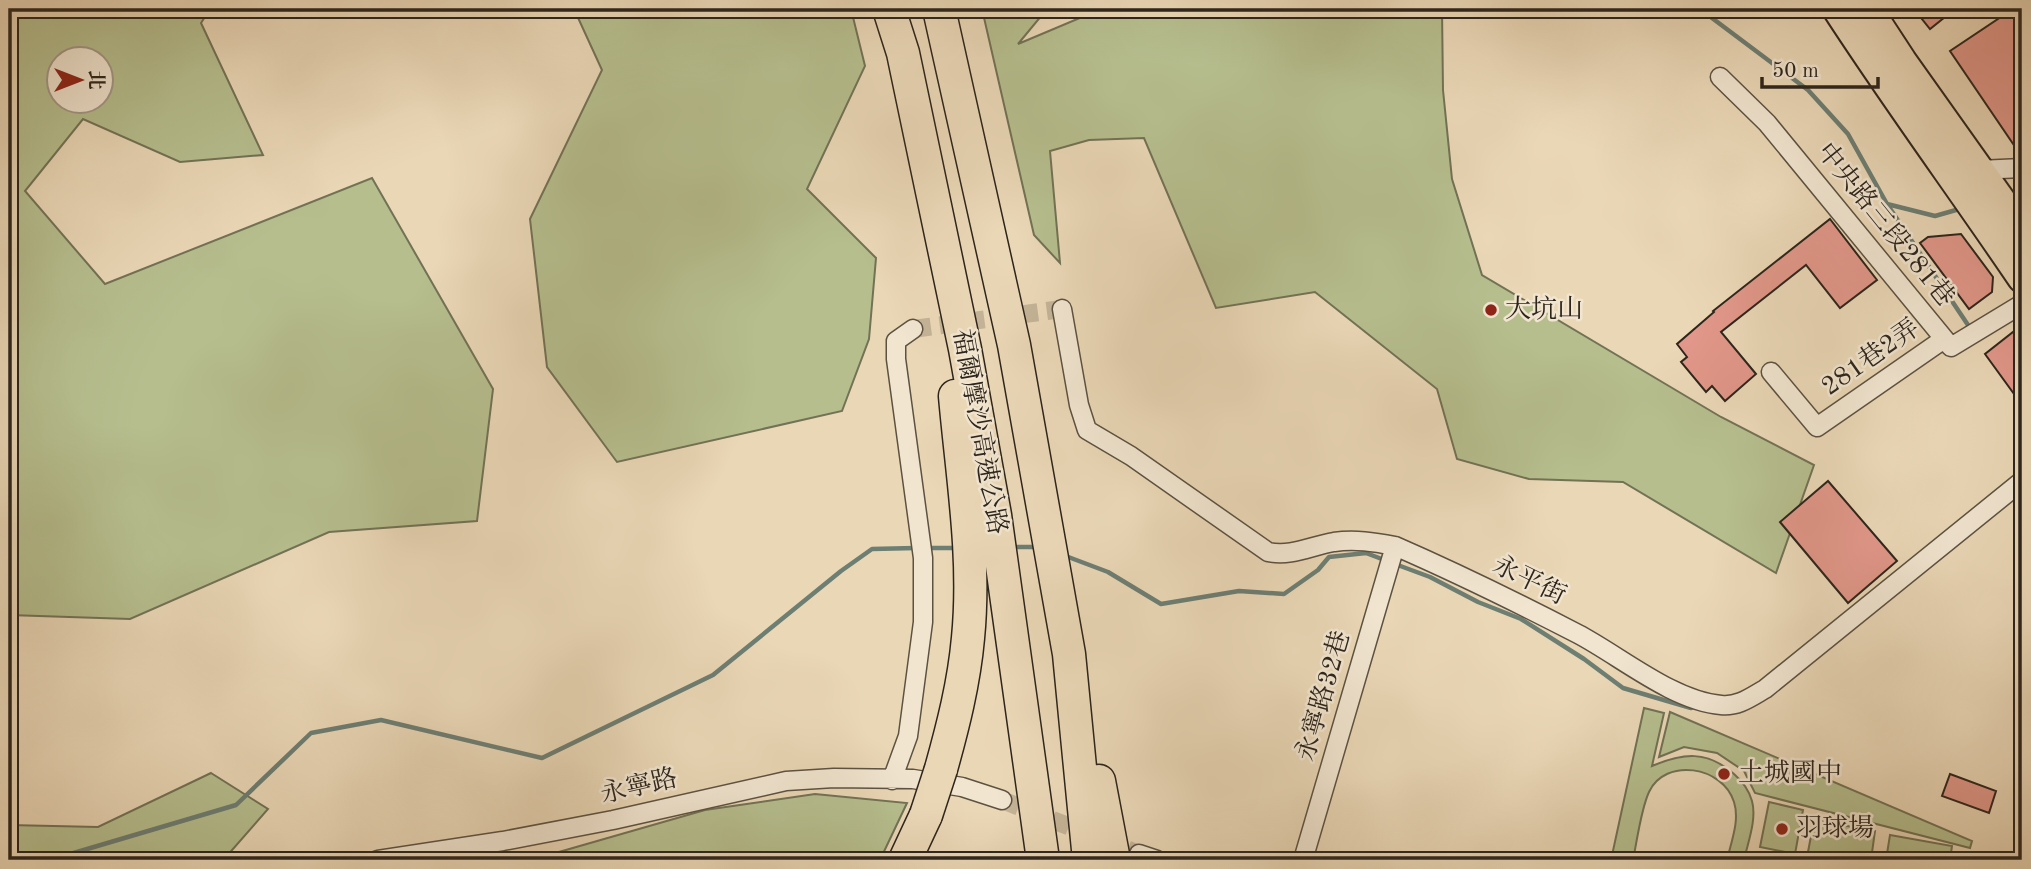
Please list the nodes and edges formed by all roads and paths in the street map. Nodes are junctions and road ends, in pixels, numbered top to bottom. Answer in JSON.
{"nodes":[{"id":1,"x":889,"y":9,"type":"edge"},
{"id":2,"x":939,"y":9,"type":"edge"},
{"id":3,"x":1837,"y":9,"type":"edge"},
{"id":4,"x":1868,"y":9,"type":"edge"},
{"id":5,"x":1720,"y":77,"type":"dead end"},
{"id":6,"x":2022,"y":169,"type":"edge"},
{"id":7,"x":1978,"y":190,"type":"junction"},
{"id":8,"x":2022,"y":229,"type":"edge"},
{"id":9,"x":2022,"y":278,"type":"edge"},
{"id":10,"x":2022,"y":304,"type":"edge"},
{"id":11,"x":1062,"y":309,"type":"dead end"},
{"id":12,"x":912,"y":329,"type":"dead end"},
{"id":13,"x":1944,"y":339,"type":"junction"},
{"id":14,"x":1771,"y":372,"type":"dead end"},
{"id":15,"x":2022,"y":481,"type":"edge"},
{"id":16,"x":1395,"y":546,"type":"junction"},
{"id":17,"x":984,"y":548,"type":"junction"},
{"id":18,"x":1069,"y":654,"type":"junction"},
{"id":19,"x":927,"y":774,"type":"junction"},
{"id":20,"x":892,"y":780,"type":"junction"},
{"id":21,"x":1002,"y":800,"type":"tunnel mouth"},
{"id":22,"x":1127,"y":857,"type":"edge"},
{"id":23,"x":378,"y":860,"type":"edge"},
{"id":24,"x":905,"y":860,"type":"edge"},
{"id":25,"x":1043,"y":860,"type":"edge"},
{"id":26,"x":1089,"y":860,"type":"edge"},
{"id":27,"x":1157,"y":860,"type":"edge"},
{"id":28,"x":1303,"y":860,"type":"edge"}],
"edges":[{"from":1,"to":17,"type":"highway"},
{"from":2,"to":18,"type":"highway","name":"福爾摩沙高速公路"},
{"from":3,"to":7,"type":"main road"},
{"from":4,"to":7,"type":"main road"},
{"from":5,"to":13,"type":"street","name":"中央路三段281巷"},
{"from":6,"to":7,"type":"street"},
{"from":7,"to":8,"type":"main road"},
{"from":7,"to":9,"type":"main road"},
{"from":10,"to":13,"type":"street","name":"中央路三段281巷"},
{"from":11,"to":16,"type":"street","name":"永平街"},
{"from":12,"to":20,"type":"street"},
{"from":13,"to":14,"type":"street","name":"281巷2弄"},
{"from":15,"to":16,"type":"street","name":"永平街"},
{"from":16,"to":28,"type":"street","name":"永寧路32巷"},
{"from":17,"to":19,"type":"highway"},
{"from":17,"to":25,"type":"highway","name":"福爾摩沙高速公路"},
{"from":18,"to":22,"type":"highway"},
{"from":18,"to":26,"type":"highway","name":"福爾摩沙高速公路"},
{"from":19,"to":20,"type":"street","name":"永寧路"},
{"from":19,"to":21,"type":"street","name":"永寧路"},
{"from":19,"to":24,"type":"highway","bridge":true},
{"from":20,"to":23,"type":"street","name":"永寧路"},
{"from":22,"to":27,"type":"street"}]}
